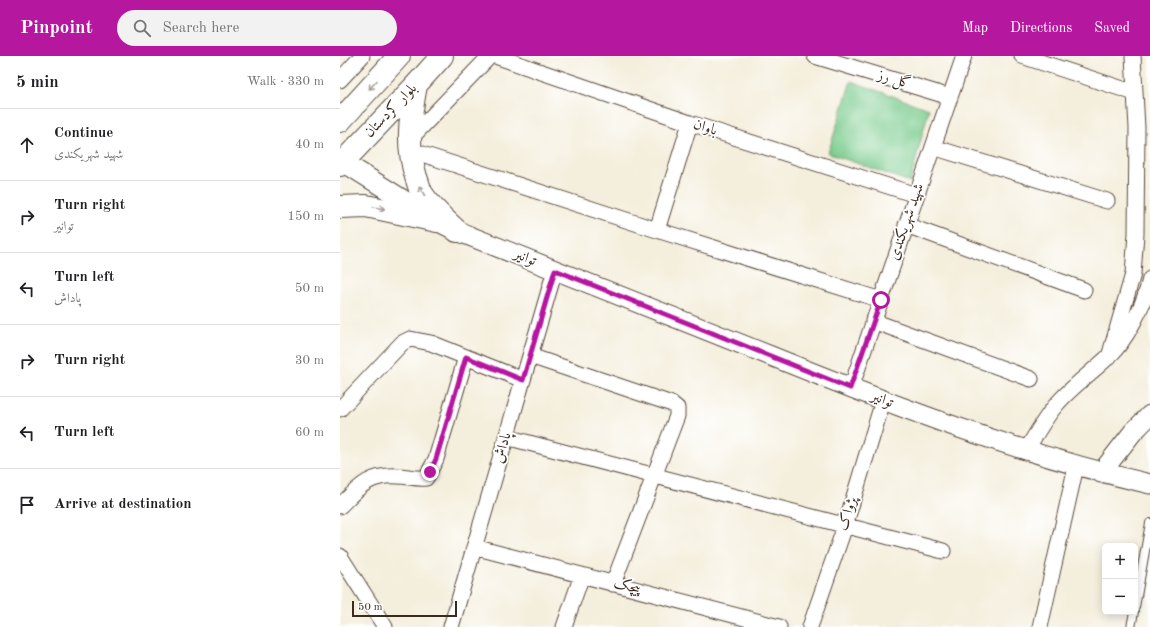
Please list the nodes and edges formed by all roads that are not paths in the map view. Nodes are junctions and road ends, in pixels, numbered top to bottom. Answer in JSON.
{"nodes":[{"id":1,"x":362,"y":56,"type":"edge"},
{"id":2,"x":399,"y":56,"type":"edge"},
{"id":3,"x":442,"y":56,"type":"edge"},
{"id":4,"x":490,"y":56,"type":"edge"},
{"id":5,"x":495,"y":56,"type":"edge"},
{"id":6,"x":815,"y":56,"type":"edge"},
{"id":7,"x":964,"y":56,"type":"edge"},
{"id":8,"x":1022,"y":56,"type":"edge"},
{"id":9,"x":1133,"y":56,"type":"edge"},
{"id":10,"x":340,"y":80,"type":"edge"},
{"id":11,"x":416,"y":85,"type":"junction"},
{"id":12,"x":1135,"y":93,"type":"junction"},
{"id":13,"x":950,"y":97,"type":"junction"},
{"id":14,"x":340,"y":121,"type":"edge"},
{"id":15,"x":690,"y":123,"type":"junction"},
{"id":16,"x":410,"y":145,"type":"junction"},
{"id":17,"x":933,"y":147,"type":"junction"},
{"id":18,"x":341,"y":162,"type":"edge"},
{"id":19,"x":916,"y":196,"type":"junction"},
{"id":20,"x":1107,"y":201,"type":"dead end"},
{"id":21,"x":340,"y":207,"type":"edge"},
{"id":22,"x":437,"y":221,"type":"junction"},
{"id":23,"x":906,"y":225,"type":"junction"},
{"id":24,"x":657,"y":230,"type":"junction"},
{"id":25,"x":457,"y":231,"type":"junction"},
{"id":26,"x":555,"y":270,"type":"junction"},
{"id":27,"x":1150,"y":279,"type":"edge"},
{"id":28,"x":1084,"y":290,"type":"dead end"},
{"id":29,"x":881,"y":300,"type":"junction"},
{"id":30,"x":873,"y":321,"type":"junction"},
{"id":31,"x":530,"y":356,"type":"junction"},
{"id":32,"x":466,"y":357,"type":"junction"},
{"id":33,"x":1109,"y":357,"type":"junction"},
{"id":34,"x":1031,"y":379,"type":"dead end"},
{"id":35,"x":523,"y":380,"type":"junction"},
{"id":36,"x":850,"y":388,"type":"junction"},
{"id":37,"x":883,"y":401,"type":"junction"},
{"id":38,"x":340,"y":409,"type":"edge"},
{"id":39,"x":1150,"y":415,"type":"edge"},
{"id":40,"x":506,"y":437,"type":"junction"},
{"id":41,"x":1026,"y":451,"type":"junction"},
{"id":42,"x":1076,"y":466,"type":"junction"},
{"id":43,"x":1101,"y":473,"type":"junction"},
{"id":44,"x":654,"y":476,"type":"junction"},
{"id":45,"x":1150,"y":484,"type":"edge"},
{"id":46,"x":340,"y":506,"type":"edge"},
{"id":47,"x":1150,"y":523,"type":"edge"},
{"id":48,"x":845,"y":526,"type":"junction"},
{"id":49,"x":474,"y":547,"type":"junction"},
{"id":50,"x":943,"y":551,"type":"dead end"},
{"id":51,"x":340,"y":556,"type":"edge"},
{"id":52,"x":582,"y":575,"type":"junction"},
{"id":53,"x":613,"y":584,"type":"junction"},
{"id":54,"x":1138,"y":590,"type":"edge"},
{"id":55,"x":1133,"y":615,"type":"edge"},
{"id":56,"x":385,"y":627,"type":"edge"},
{"id":57,"x":451,"y":627,"type":"edge"},
{"id":58,"x":564,"y":627,"type":"edge"},
{"id":59,"x":779,"y":627,"type":"edge"},
{"id":60,"x":810,"y":627,"type":"edge"},
{"id":61,"x":1040,"y":627,"type":"edge"},
{"id":62,"x":1131,"y":627,"type":"edge"}],
"edges":[{"from":1,"to":10,"type":"street"},
{"from":2,"to":14,"type":"main road","name":"بلوار کردستان","one_way":true},
{"from":3,"to":11,"type":"main road","name":"بلوار کردستان"},
{"from":4,"to":16,"type":"street"},
{"from":5,"to":15,"type":"street","name":"باوان"},
{"from":6,"to":13,"type":"street","name":"گل رز"},
{"from":7,"to":13,"type":"street","name":"شهید شهریکندی"},
{"from":8,"to":12,"type":"street"},
{"from":9,"to":12,"type":"street"},
{"from":11,"to":16,"type":"main road"},
{"from":11,"to":18,"type":"main road","name":"بلوار کردستان"},
{"from":12,"to":33,"type":"street"},
{"from":13,"to":17,"type":"street","name":"شهید شهریکندی"},
{"from":15,"to":19,"type":"street","name":"باوان"},
{"from":15,"to":24,"type":"street"},
{"from":16,"to":24,"type":"street"},
{"from":25,"to":16,"type":"main road","one_way":true},
{"from":17,"to":19,"type":"street","name":"شهید شهریکندی"},
{"from":17,"to":20,"type":"street"},
{"from":18,"to":22,"type":"street","name":"توانیر"},
{"from":19,"to":23,"type":"street","name":"شهید شهریکندی"},
{"from":21,"to":22,"type":"main road","one_way":true},
{"from":22,"to":25,"type":"street","name":"توانیر"},
{"from":23,"to":28,"type":"street"},
{"from":23,"to":29,"type":"street","name":"شهید شهریکندی"},
{"from":24,"to":29,"type":"street"},
{"from":25,"to":26,"type":"street","name":"توانیر"},
{"from":26,"to":31,"type":"street","name":"پاداش"},
{"from":26,"to":36,"type":"street","name":"توانیر"},
{"from":27,"to":33,"type":"street"},
{"from":29,"to":30,"type":"street","name":"شهید شهریکندی"},
{"from":30,"to":34,"type":"street"},
{"from":30,"to":36,"type":"street","name":"شهید شهریکندی"},
{"from":31,"to":35,"type":"street","name":"پاداش"},
{"from":31,"to":44,"type":"street"},
{"from":32,"to":35,"type":"street"},
{"from":32,"to":38,"type":"street"},
{"from":32,"to":46,"type":"street"},
{"from":33,"to":41,"type":"street"},
{"from":35,"to":40,"type":"street","name":"پاداش"},
{"from":36,"to":37,"type":"street","name":"توانیر"},
{"from":37,"to":41,"type":"street","name":"توانیر"},
{"from":37,"to":48,"type":"street","name":"پژواک"},
{"from":39,"to":43,"type":"street"},
{"from":40,"to":44,"type":"street"},
{"from":40,"to":49,"type":"street","name":"پاداش"},
{"from":41,"to":42,"type":"street","name":"توانیر"},
{"from":42,"to":43,"type":"street","name":"توانیر"},
{"from":42,"to":61,"type":"street"},
{"from":43,"to":45,"type":"street","name":"توانیر"},
{"from":44,"to":48,"type":"street"},
{"from":44,"to":53,"type":"street"},
{"from":47,"to":54,"type":"lane"},
{"from":48,"to":50,"type":"street"},
{"from":48,"to":60,"type":"street","name":"پژواک"},
{"from":49,"to":52,"type":"street","name":"پیچک"},
{"from":49,"to":57,"type":"street","name":"پاداش"},
{"from":51,"to":56,"type":"street"},
{"from":52,"to":53,"type":"street","name":"پیچک"},
{"from":52,"to":58,"type":"street"},
{"from":53,"to":59,"type":"street","name":"پیچک"},
{"from":55,"to":62,"type":"lane"}]}
